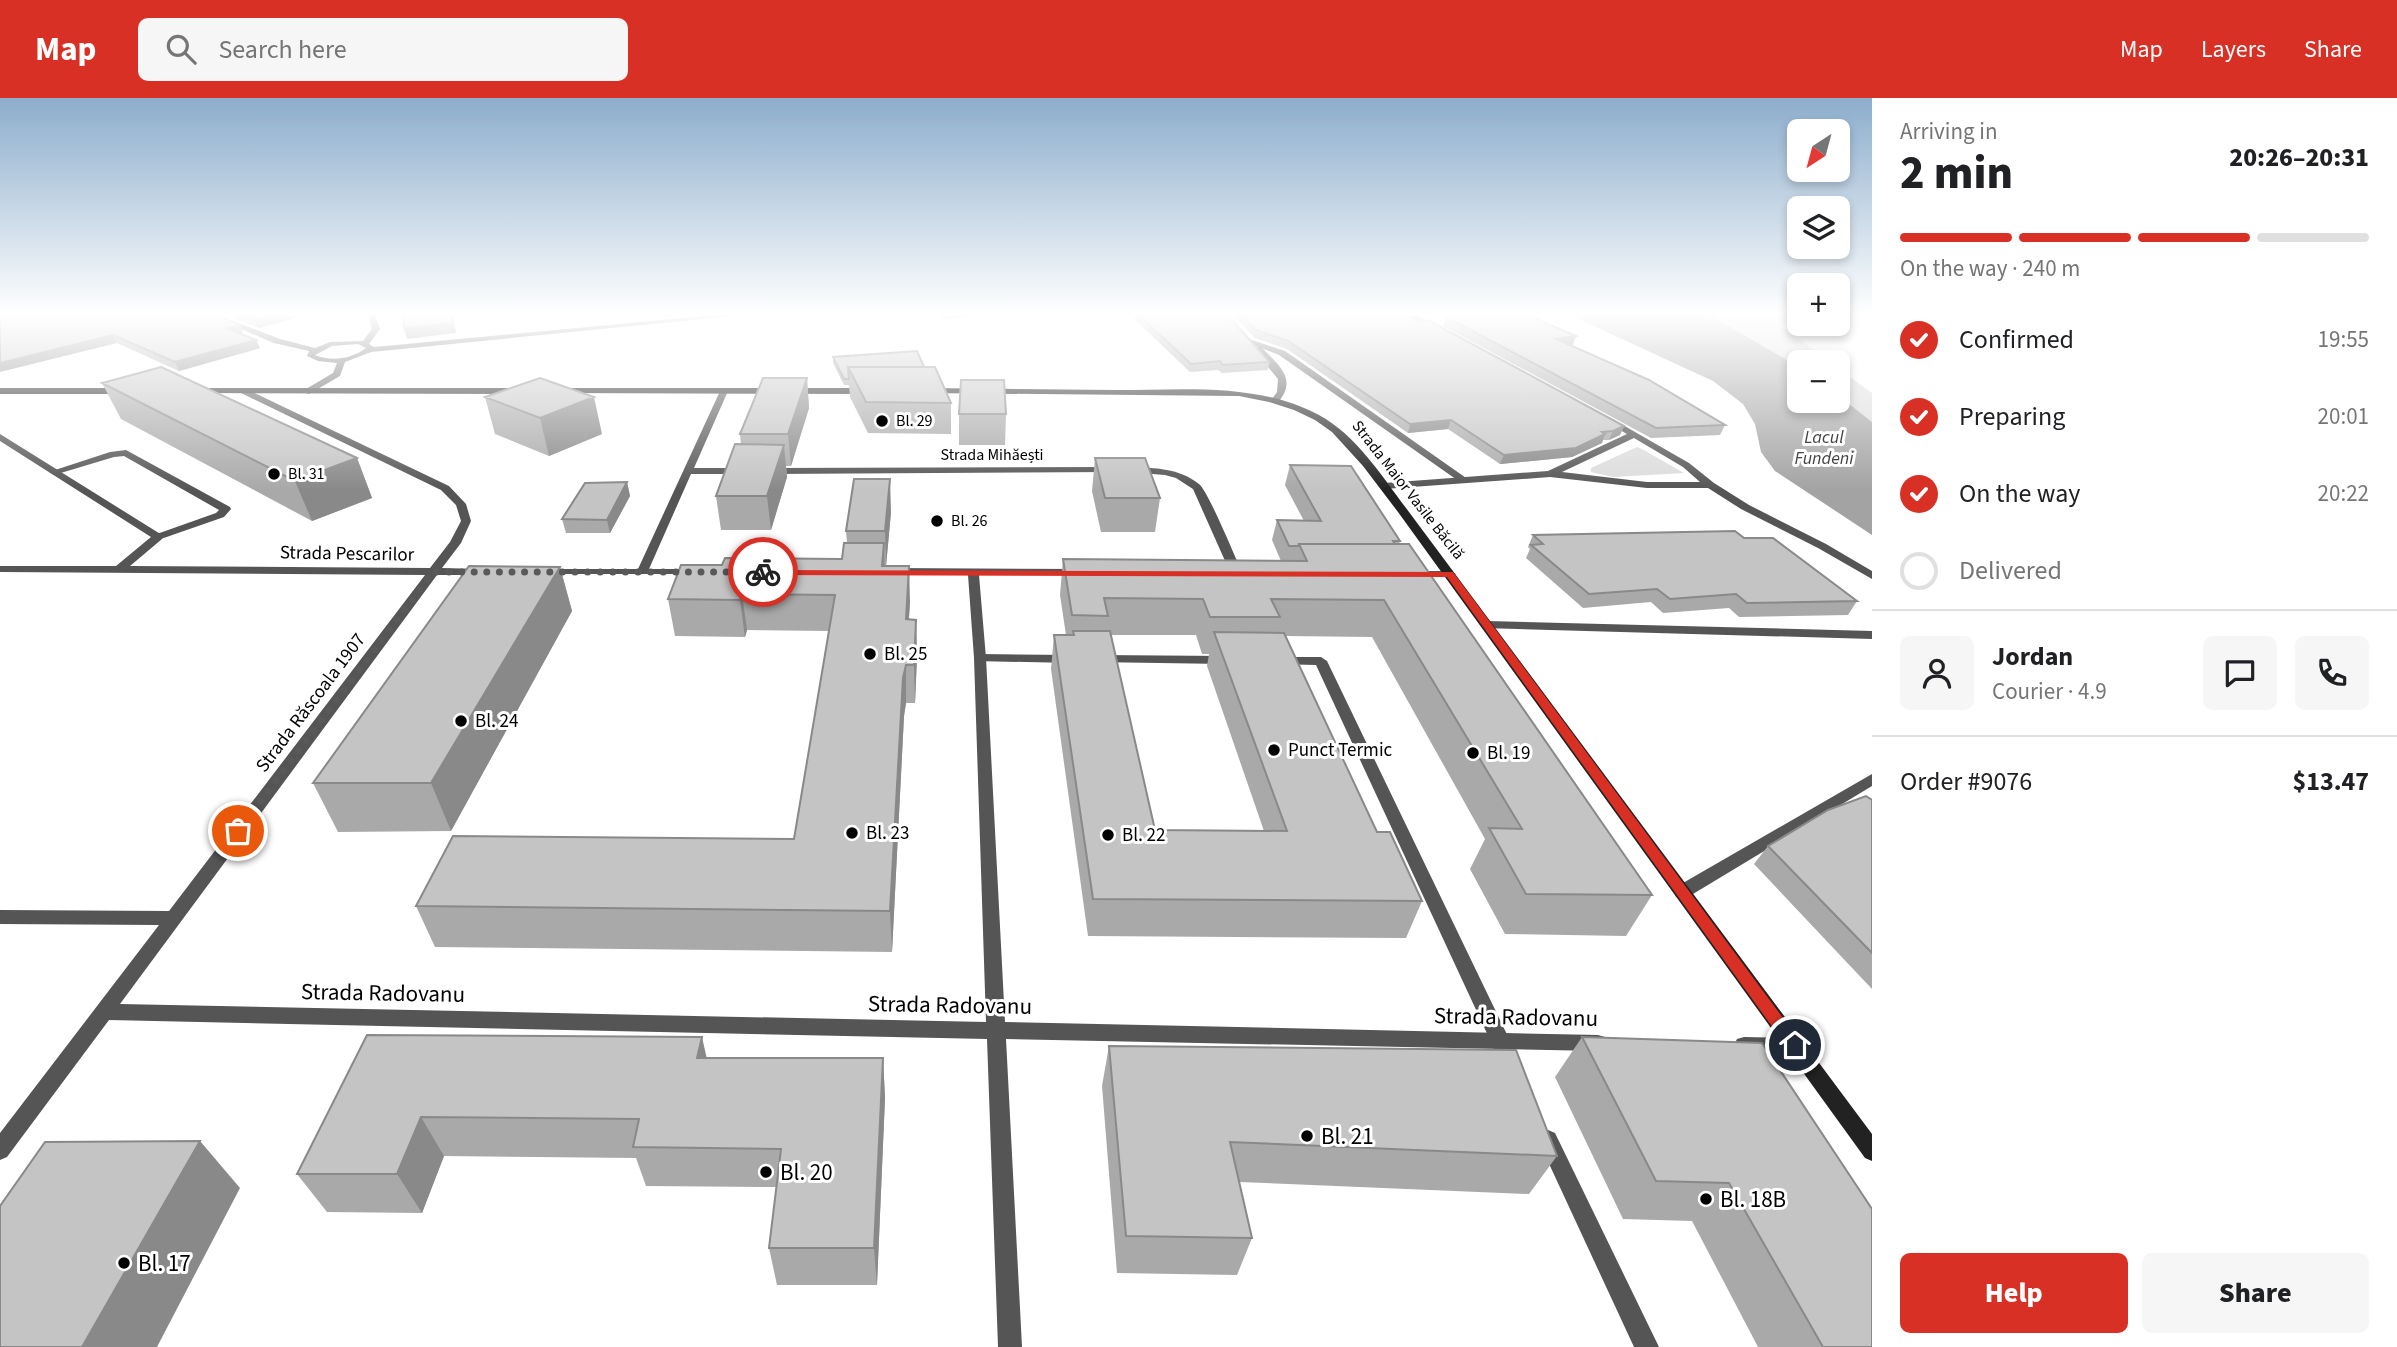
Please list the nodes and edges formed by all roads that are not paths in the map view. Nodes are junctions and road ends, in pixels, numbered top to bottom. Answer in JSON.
{"nodes":[{"id":1,"x":338,"y":373,"type":"edge"},
{"id":2,"x":1278,"y":373,"type":"edge"},
{"id":3,"x":1310,"y":373,"type":"edge"},
{"id":4,"x":0,"y":391,"type":"edge"},
{"id":5,"x":132,"y":391,"type":"edge"},
{"id":6,"x":183,"y":391,"type":"edge"},
{"id":7,"x":244,"y":391,"type":"junction"},
{"id":8,"x":309,"y":391,"type":"junction"},
{"id":9,"x":532,"y":391,"type":"edge"},
{"id":10,"x":546,"y":391,"type":"edge"},
{"id":11,"x":724,"y":391,"type":"junction"},
{"id":12,"x":877,"y":391,"type":"edge"},
{"id":13,"x":919,"y":391,"type":"edge"},
{"id":14,"x":1276,"y":400,"type":"junction"},
{"id":15,"x":1601,"y":416,"type":"edge"},
{"id":16,"x":1633,"y":435,"type":"junction"},
{"id":17,"x":0,"y":437,"type":"edge"},
{"id":18,"x":688,"y":471,"type":"junction"},
{"id":19,"x":54,"y":472,"type":"junction"},
{"id":20,"x":1550,"y":474,"type":"junction"},
{"id":21,"x":1464,"y":480,"type":"junction"},
{"id":22,"x":1710,"y":485,"type":"junction"},
{"id":23,"x":1384,"y":486,"type":"junction"},
{"id":24,"x":158,"y":537,"type":"junction"},
{"id":25,"x":0,"y":569,"type":"edge"},
{"id":26,"x":119,"y":569,"type":"junction"},
{"id":27,"x":876,"y":571,"type":"edge"},
{"id":28,"x":973,"y":571,"type":"junction"},
{"id":29,"x":433,"y":572,"type":"junction"},
{"id":30,"x":496,"y":572,"type":"edge"},
{"id":31,"x":534,"y":572,"type":"edge"},
{"id":32,"x":642,"y":572,"type":"junction"},
{"id":33,"x":710,"y":572,"type":"edge"},
{"id":34,"x":1089,"y":572,"type":"edge"},
{"id":35,"x":1223,"y":572,"type":"edge"},
{"id":36,"x":1236,"y":572,"type":"junction"},
{"id":37,"x":1250,"y":572,"type":"edge"},
{"id":38,"x":1399,"y":574,"type":"edge"},
{"id":39,"x":1450,"y":574,"type":"junction"},
{"id":40,"x":1872,"y":576,"type":"edge"},
{"id":41,"x":1487,"y":625,"type":"junction"},
{"id":42,"x":1872,"y":635,"type":"edge"},
{"id":43,"x":980,"y":658,"type":"junction"},
{"id":44,"x":1240,"y":660,"type":"edge"},
{"id":45,"x":1267,"y":661,"type":"edge"},
{"id":46,"x":1872,"y":779,"type":"edge"},
{"id":47,"x":1682,"y":892,"type":"junction"},
{"id":48,"x":0,"y":917,"type":"edge"},
{"id":49,"x":173,"y":918,"type":"junction"},
{"id":50,"x":103,"y":1012,"type":"junction"},
{"id":51,"x":996,"y":1030,"type":"junction"},
{"id":52,"x":1500,"y":1041,"type":"junction"},
{"id":53,"x":1612,"y":1043,"type":"edge"},
{"id":54,"x":1723,"y":1044,"type":"edge"},
{"id":55,"x":1795,"y":1045,"type":"junction"},
{"id":56,"x":1512,"y":1066,"type":"edge"},
{"id":57,"x":1541,"y":1127,"type":"edge"},
{"id":58,"x":1,"y":1148,"type":"edge"},
{"id":59,"x":1872,"y":1151,"type":"edge"},
{"id":60,"x":1010,"y":1347,"type":"edge"},
{"id":61,"x":1647,"y":1347,"type":"edge"}],
"edges":[{"from":1,"to":8,"type":"street"},
{"from":2,"to":14,"type":"street"},
{"from":3,"to":21,"type":"street"},
{"from":4,"to":5,"type":"street"},
{"from":6,"to":7,"type":"street"},
{"from":7,"to":8,"type":"street"},
{"from":7,"to":29,"type":"street","name":"Strada Răscoala 1907"},
{"from":8,"to":9,"type":"street"},
{"from":10,"to":11,"type":"street"},
{"from":11,"to":12,"type":"street"},
{"from":11,"to":18,"type":"street"},
{"from":13,"to":14,"type":"street","name":"Strada Maior Vasile Băcilă"},
{"from":14,"to":23,"type":"street","name":"Strada Maior Vasile Băcilă"},
{"from":15,"to":16,"type":"street"},
{"from":16,"to":20,"type":"street"},
{"from":16,"to":22,"type":"street"},
{"from":17,"to":19,"type":"street"},
{"from":18,"to":32,"type":"street"},
{"from":18,"to":36,"type":"street","name":"Strada Mihăești"},
{"from":19,"to":24,"type":"street"},
{"from":19,"to":24,"type":"street"},
{"from":20,"to":21,"type":"street"},
{"from":20,"to":22,"type":"street"},
{"from":21,"to":23,"type":"street"},
{"from":22,"to":40,"type":"street"},
{"from":23,"to":39,"type":"street","name":"Strada Maior Vasile Băcilă"},
{"from":24,"to":26,"type":"street"},
{"from":25,"to":26,"type":"street","name":"Strada Pescarilor"},
{"from":26,"to":29,"type":"street","name":"Strada Pescarilor"},
{"from":27,"to":28,"type":"street"},
{"from":28,"to":34,"type":"street"},
{"from":28,"to":43,"type":"street"},
{"from":29,"to":30,"type":"street","name":"Strada Pescarilor"},
{"from":29,"to":49,"type":"street","name":"Strada Răscoala 1907"},
{"from":31,"to":32,"type":"street"},
{"from":32,"to":33,"type":"street"},
{"from":35,"to":36,"type":"street"},
{"from":36,"to":37,"type":"street"},
{"from":38,"to":39,"type":"street"},
{"from":39,"to":41,"type":"street","name":"Strada Maior Vasile Băcilă"},
{"from":41,"to":42,"type":"street"},
{"from":41,"to":47,"type":"street","name":"Strada Maior Vasile Băcilă"},
{"from":43,"to":44,"type":"street"},
{"from":43,"to":51,"type":"street"},
{"from":45,"to":52,"type":"street"},
{"from":46,"to":47,"type":"street"},
{"from":47,"to":55,"type":"street","name":"Strada Maior Vasile Băcilă"},
{"from":48,"to":49,"type":"street"},
{"from":49,"to":50,"type":"street","name":"Strada Răscoala 1907"},
{"from":50,"to":51,"type":"street","name":"Strada Radovanu"},
{"from":50,"to":58,"type":"street","name":"Strada Răscoala 1907"},
{"from":51,"to":52,"type":"street","name":"Strada Radovanu"},
{"from":51,"to":60,"type":"street"},
{"from":52,"to":53,"type":"street","name":"Strada Radovanu"},
{"from":52,"to":56,"type":"street"},
{"from":54,"to":55,"type":"street"},
{"from":55,"to":59,"type":"street","name":"Strada Maior Vasile Băcilă"},
{"from":57,"to":61,"type":"street"}]}
